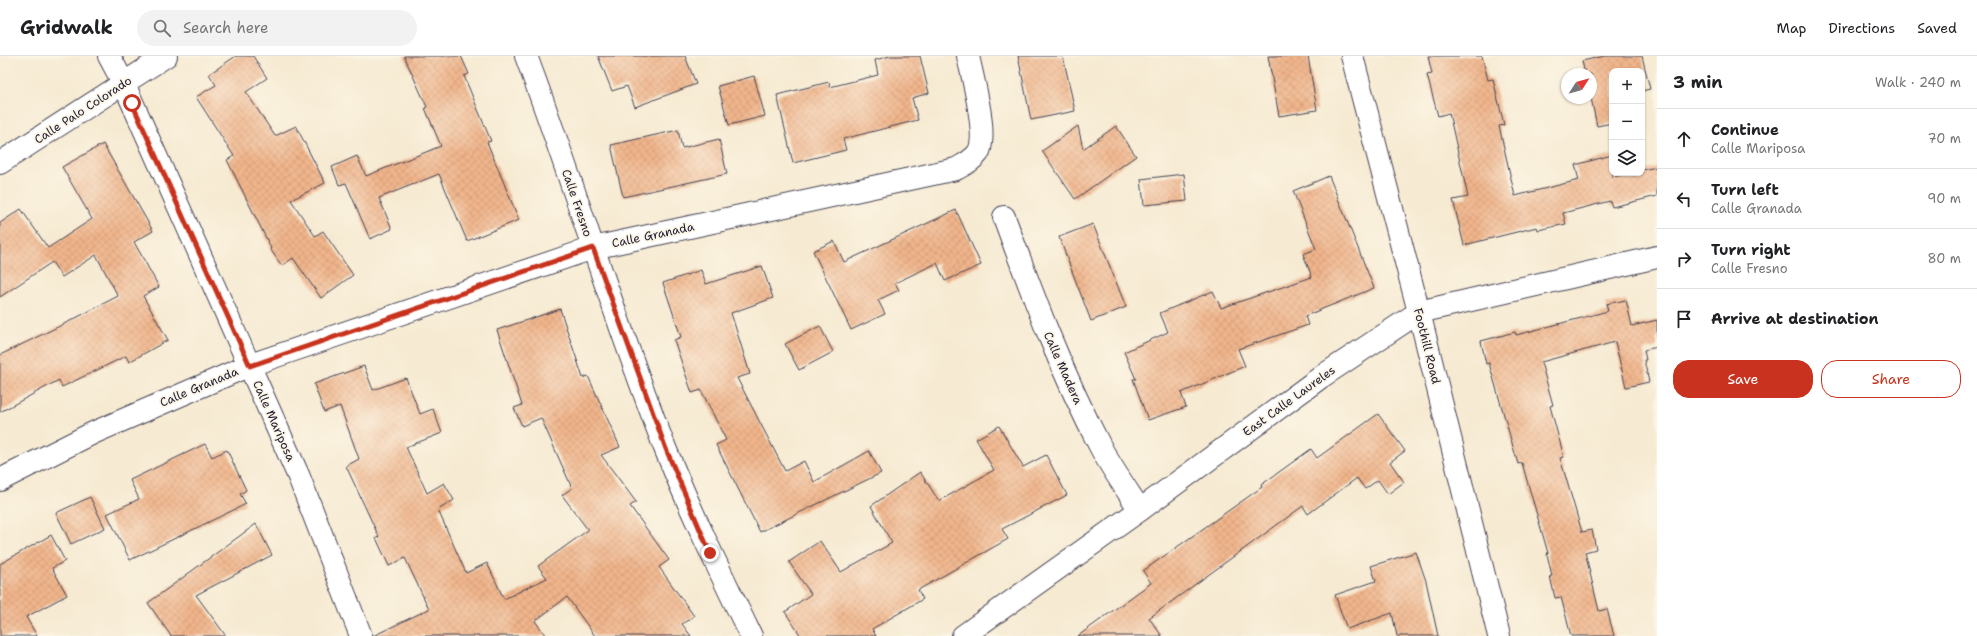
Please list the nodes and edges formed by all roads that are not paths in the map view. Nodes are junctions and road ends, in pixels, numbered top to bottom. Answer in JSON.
{"nodes":[{"id":1,"x":109,"y":56,"type":"edge"},
{"id":2,"x":166,"y":56,"type":"edge"},
{"id":3,"x":526,"y":56,"type":"edge"},
{"id":4,"x":968,"y":56,"type":"edge"},
{"id":5,"x":1352,"y":56,"type":"edge"},
{"id":6,"x":124,"y":84,"type":"junction"},
{"id":7,"x":0,"y":163,"type":"edge"},
{"id":8,"x":1004,"y":217,"type":"dead end"},
{"id":9,"x":593,"y":248,"type":"junction"},
{"id":10,"x":1657,"y":257,"type":"edge"},
{"id":11,"x":1419,"y":312,"type":"junction"},
{"id":12,"x":250,"y":366,"type":"junction"},
{"id":13,"x":0,"y":480,"type":"edge"},
{"id":14,"x":1140,"y":510,"type":"junction"},
{"id":15,"x":361,"y":636,"type":"edge"},
{"id":16,"x":751,"y":636,"type":"edge"},
{"id":17,"x":963,"y":636,"type":"edge"},
{"id":18,"x":1499,"y":636,"type":"edge"}],
"edges":[{"from":1,"to":6,"type":"street","name":"Calle Mariposa"},
{"from":2,"to":6,"type":"street","name":"Calle Palo Colorado"},
{"from":3,"to":9,"type":"street","name":"Calle Fresno"},
{"from":4,"to":9,"type":"street","name":"Calle Granada"},
{"from":5,"to":11,"type":"street","name":"Foothill Road"},
{"from":6,"to":7,"type":"street","name":"Calle Palo Colorado"},
{"from":6,"to":12,"type":"street","name":"Calle Mariposa"},
{"from":8,"to":14,"type":"street","name":"Calle Madera"},
{"from":9,"to":12,"type":"street","name":"Calle Granada"},
{"from":9,"to":16,"type":"street","name":"Calle Fresno"},
{"from":10,"to":11,"type":"street","name":"East Calle Laureles"},
{"from":11,"to":14,"type":"street","name":"East Calle Laureles"},
{"from":11,"to":18,"type":"street","name":"Foothill Road"},
{"from":12,"to":13,"type":"street","name":"Calle Granada"},
{"from":12,"to":15,"type":"street","name":"Calle Mariposa"},
{"from":14,"to":17,"type":"street","name":"East Calle Laureles"}]}
